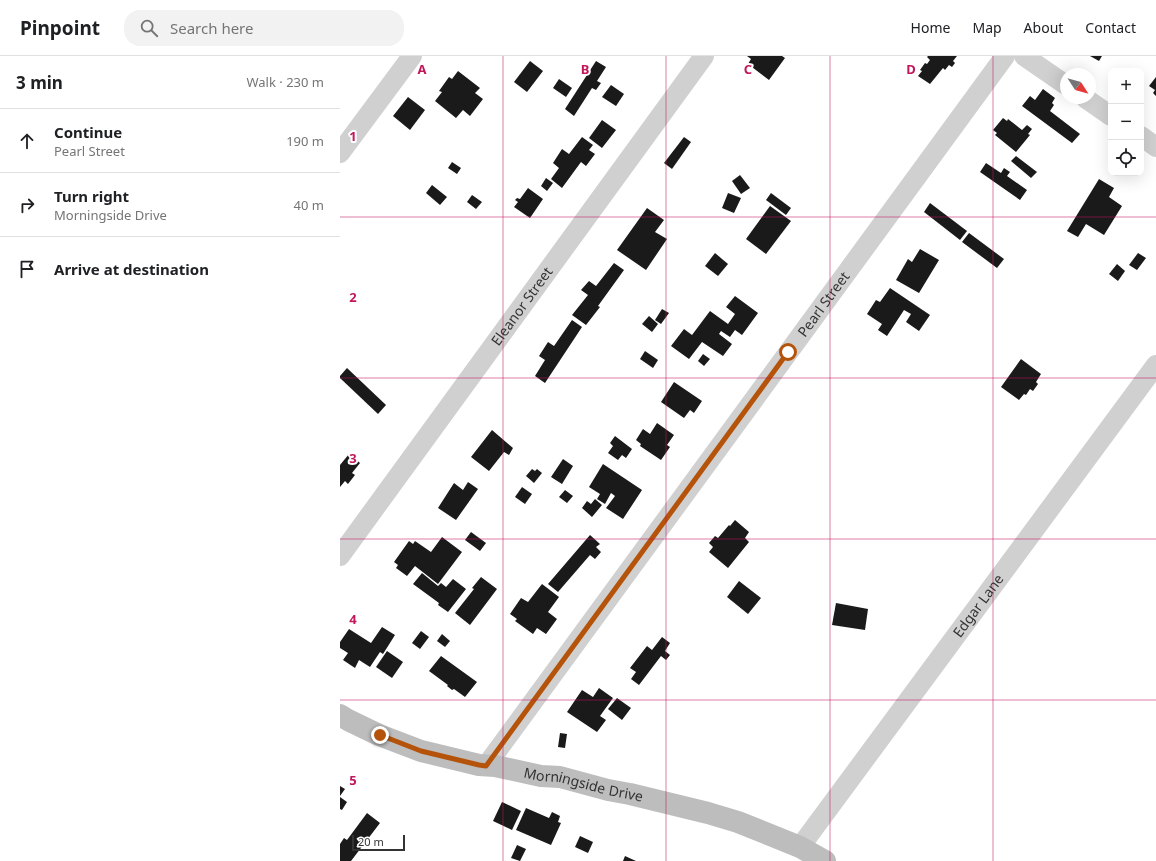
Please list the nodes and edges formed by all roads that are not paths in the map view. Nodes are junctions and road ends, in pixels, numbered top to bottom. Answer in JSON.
{"nodes":[{"id":1,"x":412,"y":56,"type":"edge"},
{"id":2,"x":704,"y":56,"type":"edge"},
{"id":3,"x":1005,"y":56,"type":"edge"},
{"id":4,"x":1024,"y":56,"type":"edge"},
{"id":5,"x":1060,"y":81,"type":"edge"},
{"id":6,"x":1094,"y":104,"type":"edge"},
{"id":7,"x":1108,"y":114,"type":"edge"},
{"id":8,"x":1144,"y":138,"type":"edge"},
{"id":9,"x":1156,"y":147,"type":"edge"},
{"id":10,"x":340,"y":153,"type":"edge"},
{"id":11,"x":1156,"y":364,"type":"edge"},
{"id":12,"x":340,"y":556,"type":"edge"},
{"id":13,"x":340,"y":715,"type":"edge"},
{"id":14,"x":486,"y":766,"type":"junction"},
{"id":15,"x":800,"y":847,"type":"junction"},
{"id":16,"x":825,"y":861,"type":"edge"}],
"edges":[{"from":1,"to":10,"type":"street"},
{"from":2,"to":12,"type":"street","name":"Eleanor Street"},
{"from":3,"to":14,"type":"street","name":"Pearl Street"},
{"from":4,"to":5,"type":"street"},
{"from":6,"to":7,"type":"street"},
{"from":8,"to":9,"type":"street"},
{"from":11,"to":15,"type":"street","name":"Edgar Lane"},
{"from":13,"to":14,"type":"street","name":"Morningside Drive"},
{"from":14,"to":15,"type":"street","name":"Morningside Drive"},
{"from":15,"to":16,"type":"street","name":"Morningside Drive"}]}
